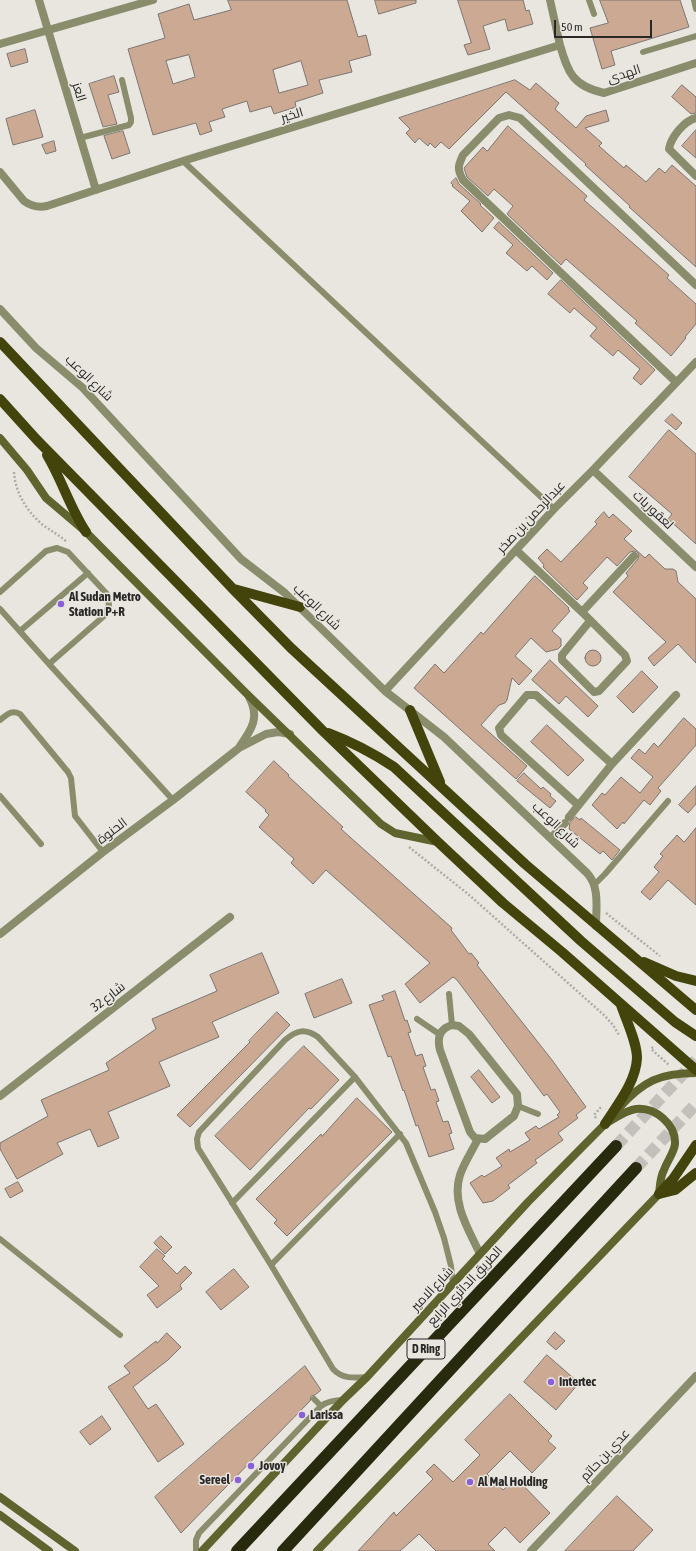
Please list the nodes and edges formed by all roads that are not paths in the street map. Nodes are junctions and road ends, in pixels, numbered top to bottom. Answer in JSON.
{"nodes":[{"id":1,"x":39,"y":0,"type":"edge"},
{"id":2,"x":153,"y":0,"type":"edge"},
{"id":3,"x":550,"y":0,"type":"edge"},
{"id":4,"x":589,"y":0,"type":"edge"},
{"id":5,"x":694,"y":0,"type":"edge"},
{"id":6,"x":696,"y":9,"type":"edge"},
{"id":7,"x":594,"y":14,"type":"dead end"},
{"id":8,"x":48,"y":30,"type":"junction"},
{"id":9,"x":696,"y":36,"type":"edge"},
{"id":10,"x":0,"y":44,"type":"edge"},
{"id":11,"x":560,"y":45,"type":"junction"},
{"id":12,"x":643,"y":52,"type":"dead end"},
{"id":13,"x":696,"y":63,"type":"edge"},
{"id":14,"x":122,"y":80,"type":"dead end"},
{"id":15,"x":696,"y":118,"type":"edge"},
{"id":16,"x":80,"y":138,"type":"junction"},
{"id":17,"x":183,"y":162,"type":"junction"},
{"id":18,"x":0,"y":172,"type":"edge"},
{"id":19,"x":696,"y":176,"type":"edge"},
{"id":20,"x":96,"y":190,"type":"junction"},
{"id":21,"x":696,"y":285,"type":"edge"},
{"id":22,"x":0,"y":309,"type":"edge"},
{"id":23,"x":0,"y":342,"type":"edge"},
{"id":24,"x":696,"y":362,"type":"edge"},
{"id":25,"x":676,"y":382,"type":"junction"},
{"id":26,"x":0,"y":399,"type":"edge"},
{"id":27,"x":0,"y":438,"type":"edge"},
{"id":28,"x":37,"y":440,"type":"junction"},
{"id":29,"x":593,"y":470,"type":"junction"},
{"id":30,"x":554,"y":508,"type":"junction"},
{"id":31,"x":86,"y":532,"type":"junction"},
{"id":32,"x":516,"y":550,"type":"junction"},
{"id":33,"x":634,"y":556,"type":"dead end"},
{"id":34,"x":696,"y":567,"type":"edge"},
{"id":35,"x":88,"y":573,"type":"junction"},
{"id":36,"x":233,"y":589,"type":"junction"},
{"id":37,"x":0,"y":592,"type":"edge"},
{"id":38,"x":300,"y":607,"type":"junction"},
{"id":39,"x":0,"y":609,"type":"edge"},
{"id":40,"x":582,"y":612,"type":"junction"},
{"id":41,"x":590,"y":621,"type":"junction"},
{"id":42,"x":20,"y":631,"type":"junction"},
{"id":43,"x":49,"y":664,"type":"junction"},
{"id":44,"x":385,"y":691,"type":"junction"},
{"id":45,"x":247,"y":694,"type":"junction"},
{"id":46,"x":676,"y":695,"type":"dead end"},
{"id":47,"x":410,"y":710,"type":"junction"},
{"id":48,"x":0,"y":720,"type":"edge"},
{"id":49,"x":324,"y":732,"type":"junction"},
{"id":50,"x":290,"y":734,"type":"junction"},
{"id":51,"x":239,"y":748,"type":"junction"},
{"id":52,"x":612,"y":764,"type":"junction"},
{"id":53,"x":442,"y":786,"type":"junction"},
{"id":54,"x":0,"y":796,"type":"edge"},
{"id":55,"x":173,"y":800,"type":"junction"},
{"id":56,"x":668,"y":801,"type":"dead end"},
{"id":57,"x":578,"y":805,"type":"junction"},
{"id":58,"x":551,"y":838,"type":"junction"},
{"id":59,"x":438,"y":842,"type":"junction"},
{"id":60,"x":41,"y":844,"type":"dead end"},
{"id":61,"x":103,"y":852,"type":"junction"},
{"id":62,"x":595,"y":884,"type":"junction"},
{"id":63,"x":230,"y":917,"type":"dead end"},
{"id":64,"x":596,"y":926,"type":"junction"},
{"id":65,"x":0,"y":934,"type":"edge"},
{"id":66,"x":632,"y":957,"type":"junction"},
{"id":67,"x":696,"y":981,"type":"edge"},
{"id":68,"x":449,"y":994,"type":"dead end"},
{"id":69,"x":685,"y":1001,"type":"junction"},
{"id":70,"x":620,"y":1003,"type":"junction"},
{"id":71,"x":696,"y":1010,"type":"edge"},
{"id":72,"x":696,"y":1015,"type":"edge"},
{"id":73,"x":417,"y":1019,"type":"dead end"},
{"id":74,"x":452,"y":1025,"type":"junction"},
{"id":75,"x":439,"y":1034,"type":"junction"},
{"id":76,"x":696,"y":1036,"type":"edge"},
{"id":77,"x":696,"y":1070,"type":"edge"},
{"id":78,"x":696,"y":1073,"type":"edge"},
{"id":79,"x":355,"y":1077,"type":"junction"},
{"id":80,"x":0,"y":1096,"type":"edge"},
{"id":81,"x":518,"y":1106,"type":"junction"},
{"id":82,"x":538,"y":1114,"type":"dead end"},
{"id":83,"x":605,"y":1124,"type":"junction"},
{"id":84,"x":400,"y":1134,"type":"junction"},
{"id":85,"x":478,"y":1139,"type":"junction"},
{"id":86,"x":696,"y":1145,"type":"edge"},
{"id":87,"x":616,"y":1146,"type":"tunnel mouth"},
{"id":88,"x":636,"y":1168,"type":"tunnel mouth"},
{"id":89,"x":696,"y":1173,"type":"edge"},
{"id":90,"x":659,"y":1194,"type":"junction"},
{"id":91,"x":232,"y":1203,"type":"junction"},
{"id":92,"x":0,"y":1239,"type":"edge"},
{"id":93,"x":480,"y":1254,"type":"junction"},
{"id":94,"x":271,"y":1265,"type":"junction"},
{"id":95,"x":453,"y":1284,"type":"junction"},
{"id":96,"x":120,"y":1335,"type":"dead end"},
{"id":97,"x":696,"y":1376,"type":"edge"},
{"id":98,"x":367,"y":1377,"type":"junction"},
{"id":99,"x":314,"y":1399,"type":"dead end"},
{"id":100,"x":344,"y":1400,"type":"junction"},
{"id":101,"x":321,"y":1406,"type":"junction"},
{"id":102,"x":0,"y":1497,"type":"edge"},
{"id":103,"x":0,"y":1515,"type":"edge"},
{"id":104,"x":49,"y":1551,"type":"edge"},
{"id":105,"x":75,"y":1551,"type":"edge"},
{"id":106,"x":196,"y":1551,"type":"edge"},
{"id":107,"x":202,"y":1551,"type":"edge"},
{"id":108,"x":237,"y":1551,"type":"edge"},
{"id":109,"x":283,"y":1551,"type":"edge"},
{"id":110,"x":317,"y":1551,"type":"edge"},
{"id":111,"x":531,"y":1551,"type":"edge"}],
"edges":[{"from":1,"to":8,"type":"street","name":"العز"},
{"from":2,"to":8,"type":"street"},
{"from":3,"to":11,"type":"street"},
{"from":4,"to":7,"type":"lane"},
{"from":5,"to":6,"type":"lane"},
{"from":8,"to":10,"type":"street"},
{"from":8,"to":16,"type":"street","name":"العز"},
{"from":9,"to":12,"type":"lane"},
{"from":11,"to":13,"type":"street","name":"الهدى"},
{"from":11,"to":17,"type":"street","name":"الخير"},
{"from":14,"to":16,"type":"lane"},
{"from":15,"to":19,"type":"street"},
{"from":16,"to":20,"type":"street","name":"العز"},
{"from":17,"to":20,"type":"street","name":"الخير"},
{"from":17,"to":30,"type":"lane"},
{"from":18,"to":20,"type":"street","name":"الخير"},
{"from":21,"to":25,"type":"street"},
{"from":22,"to":38,"type":"street","name":"شارع الوعب"},
{"from":23,"to":36,"type":"main road"},
{"from":24,"to":25,"type":"street","name":"عبدالرحمن بن صخر"},
{"from":25,"to":29,"type":"street","name":"عبدالرحمن بن صخر"},
{"from":26,"to":28,"type":"main road"},
{"from":27,"to":31,"type":"main road"},
{"from":28,"to":31,"type":"main road"},
{"from":28,"to":49,"type":"main road"},
{"from":29,"to":30,"type":"street","name":"عبدالرحمن بن صخر"},
{"from":29,"to":34,"type":"street","name":"لعقوريات"},
{"from":30,"to":32,"type":"street","name":"عبدالرحمن بن صخر"},
{"from":31,"to":45,"type":"main road"},
{"from":32,"to":40,"type":"street"},
{"from":32,"to":44,"type":"street","name":"عبدالرحمن بن صخر"},
{"from":33,"to":40,"type":"street"},
{"from":35,"to":37,"type":"lane"},
{"from":35,"to":42,"type":"lane"},
{"from":35,"to":43,"type":"lane"},
{"from":36,"to":38,"type":"main road"},
{"from":36,"to":53,"type":"main road"},
{"from":38,"to":44,"type":"street","name":"شارع الوعب"},
{"from":39,"to":42,"type":"lane"},
{"from":40,"to":41,"type":"street"},
{"from":41,"to":41,"type":"street"},
{"from":42,"to":43,"type":"lane"},
{"from":43,"to":55,"type":"lane"},
{"from":44,"to":47,"type":"street","name":"شارع الوعب"},
{"from":45,"to":50,"type":"main road"},
{"from":45,"to":51,"type":"street","name":"الحنوة"},
{"from":46,"to":52,"type":"street"},
{"from":47,"to":53,"type":"main road"},
{"from":47,"to":58,"type":"street","name":"شارع الوعب"},
{"from":48,"to":61,"type":"lane"},
{"from":49,"to":59,"type":"main road"},
{"from":49,"to":76,"type":"main road"},
{"from":50,"to":51,"type":"street","name":"الحنوة"},
{"from":50,"to":59,"type":"main road"},
{"from":51,"to":55,"type":"street","name":"الحنوة"},
{"from":52,"to":57,"type":"street"},
{"from":52,"to":57,"type":"street"},
{"from":53,"to":64,"type":"main road"},
{"from":54,"to":60,"type":"lane"},
{"from":55,"to":61,"type":"street","name":"الحنوة"},
{"from":56,"to":62,"type":"lane"},
{"from":57,"to":58,"type":"street"},
{"from":58,"to":62,"type":"street","name":"شارع الوعب"},
{"from":59,"to":70,"type":"main road"},
{"from":61,"to":65,"type":"street","name":"الحنوة"},
{"from":62,"to":64,"type":"street"},
{"from":63,"to":80,"type":"street","name":"شارع 32"},
{"from":64,"to":66,"type":"main road"},
{"from":66,"to":67,"type":"main road"},
{"from":66,"to":69,"type":"main road"},
{"from":68,"to":74,"type":"lane"},
{"from":69,"to":71,"type":"main road"},
{"from":69,"to":72,"type":"main road"},
{"from":70,"to":77,"type":"main road"},
{"from":70,"to":83,"type":"main road"},
{"from":73,"to":75,"type":"lane"},
{"from":74,"to":75,"type":"street"},
{"from":74,"to":81,"type":"street"},
{"from":75,"to":85,"type":"street"},
{"from":78,"to":83,"type":"main road","name":"شارع الامير"},
{"from":79,"to":84,"type":"lane"},
{"from":79,"to":91,"type":"lane"},
{"from":79,"to":91,"type":"lane"},
{"from":81,"to":82,"type":"lane"},
{"from":81,"to":85,"type":"street"},
{"from":83,"to":90,"type":"main road"},
{"from":83,"to":93,"type":"main road","name":"شارع الامير"},
{"from":84,"to":94,"type":"lane"},
{"from":84,"to":95,"type":"lane"},
{"from":85,"to":93,"type":"street"},
{"from":86,"to":90,"type":"main road"},
{"from":87,"to":108,"type":"highway","name":"الطريق الدائري الرابع","number":"D Ring"},
{"from":88,"to":109,"type":"highway","number":"D Ring"},
{"from":89,"to":90,"type":"main road"},
{"from":90,"to":110,"type":"main road"},
{"from":91,"to":94,"type":"lane"},
{"from":92,"to":96,"type":"lane"},
{"from":93,"to":95,"type":"main road","name":"شارع الامير"},
{"from":94,"to":98,"type":"lane"},
{"from":95,"to":98,"type":"main road","name":"شارع الامير"},
{"from":97,"to":111,"type":"street","name":"عدي بن حاتم"},
{"from":98,"to":100,"type":"main road","name":"شارع الامير"},
{"from":99,"to":101,"type":"lane"},
{"from":100,"to":101,"type":"lane"},
{"from":100,"to":107,"type":"main road","name":"شارع الامير"},
{"from":101,"to":106,"type":"lane"},
{"from":102,"to":105,"type":"main road"},
{"from":103,"to":104,"type":"main road"}]}
